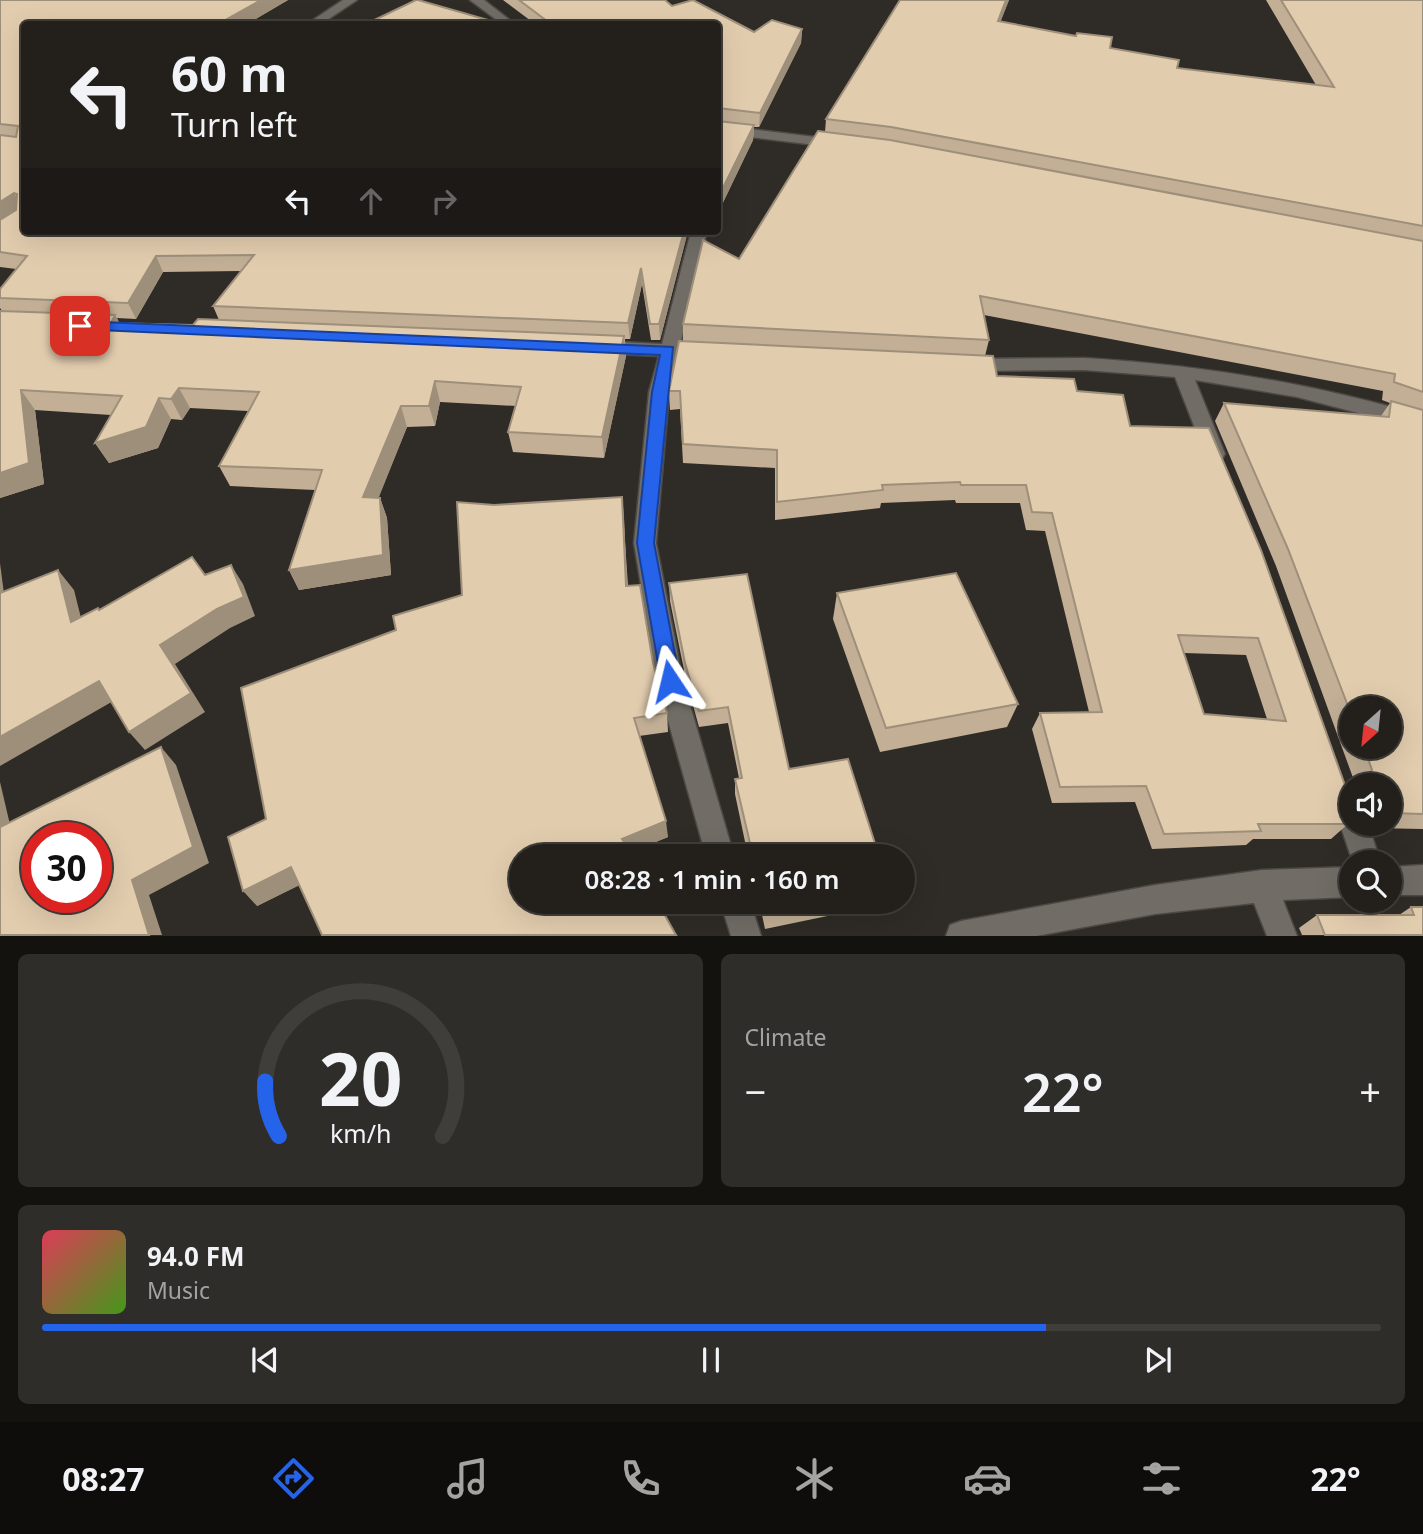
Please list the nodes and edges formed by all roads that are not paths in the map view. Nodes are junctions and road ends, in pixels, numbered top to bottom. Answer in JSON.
{"nodes":[{"id":1,"x":351,"y":0,"type":"edge"},
{"id":2,"x":476,"y":0,"type":"edge"},
{"id":3,"x":318,"y":21,"type":"edge"},
{"id":4,"x":505,"y":21,"type":"edge"},
{"id":5,"x":721,"y":130,"type":"edge"},
{"id":6,"x":862,"y":147,"type":"edge"},
{"id":7,"x":698,"y":235,"type":"edge"},
{"id":8,"x":571,"y":346,"type":"edge"},
{"id":9,"x":668,"y":351,"type":"junction"},
{"id":10,"x":722,"y":352,"type":"edge"},
{"id":11,"x":951,"y":364,"type":"edge"},
{"id":12,"x":1182,"y":372,"type":"junction"},
{"id":13,"x":1423,"y":423,"type":"edge"},
{"id":14,"x":1222,"y":470,"type":"edge"},
{"id":15,"x":717,"y":844,"type":"edge"},
{"id":16,"x":1423,"y":880,"type":"edge"},
{"id":17,"x":1402,"y":881,"type":"edge"},
{"id":18,"x":1339,"y":882,"type":"edge"},
{"id":19,"x":1262,"y":885,"type":"junction"},
{"id":20,"x":738,"y":914,"type":"edge"},
{"id":21,"x":746,"y":936,"type":"edge"},
{"id":22,"x":961,"y":936,"type":"edge"},
{"id":23,"x":1282,"y":936,"type":"edge"}],
"edges":[{"from":1,"to":3,"type":"street"},
{"from":2,"to":4,"type":"street"},
{"from":5,"to":6,"type":"street"},
{"from":7,"to":9,"type":"street"},
{"from":8,"to":9,"type":"street"},
{"from":9,"to":10,"type":"street"},
{"from":9,"to":15,"type":"street"},
{"from":11,"to":12,"type":"street"},
{"from":12,"to":13,"type":"street"},
{"from":12,"to":14,"type":"street"},
{"from":16,"to":17,"type":"street"},
{"from":18,"to":19,"type":"street"},
{"from":19,"to":22,"type":"street"},
{"from":19,"to":23,"type":"street"},
{"from":20,"to":21,"type":"street"}]}
